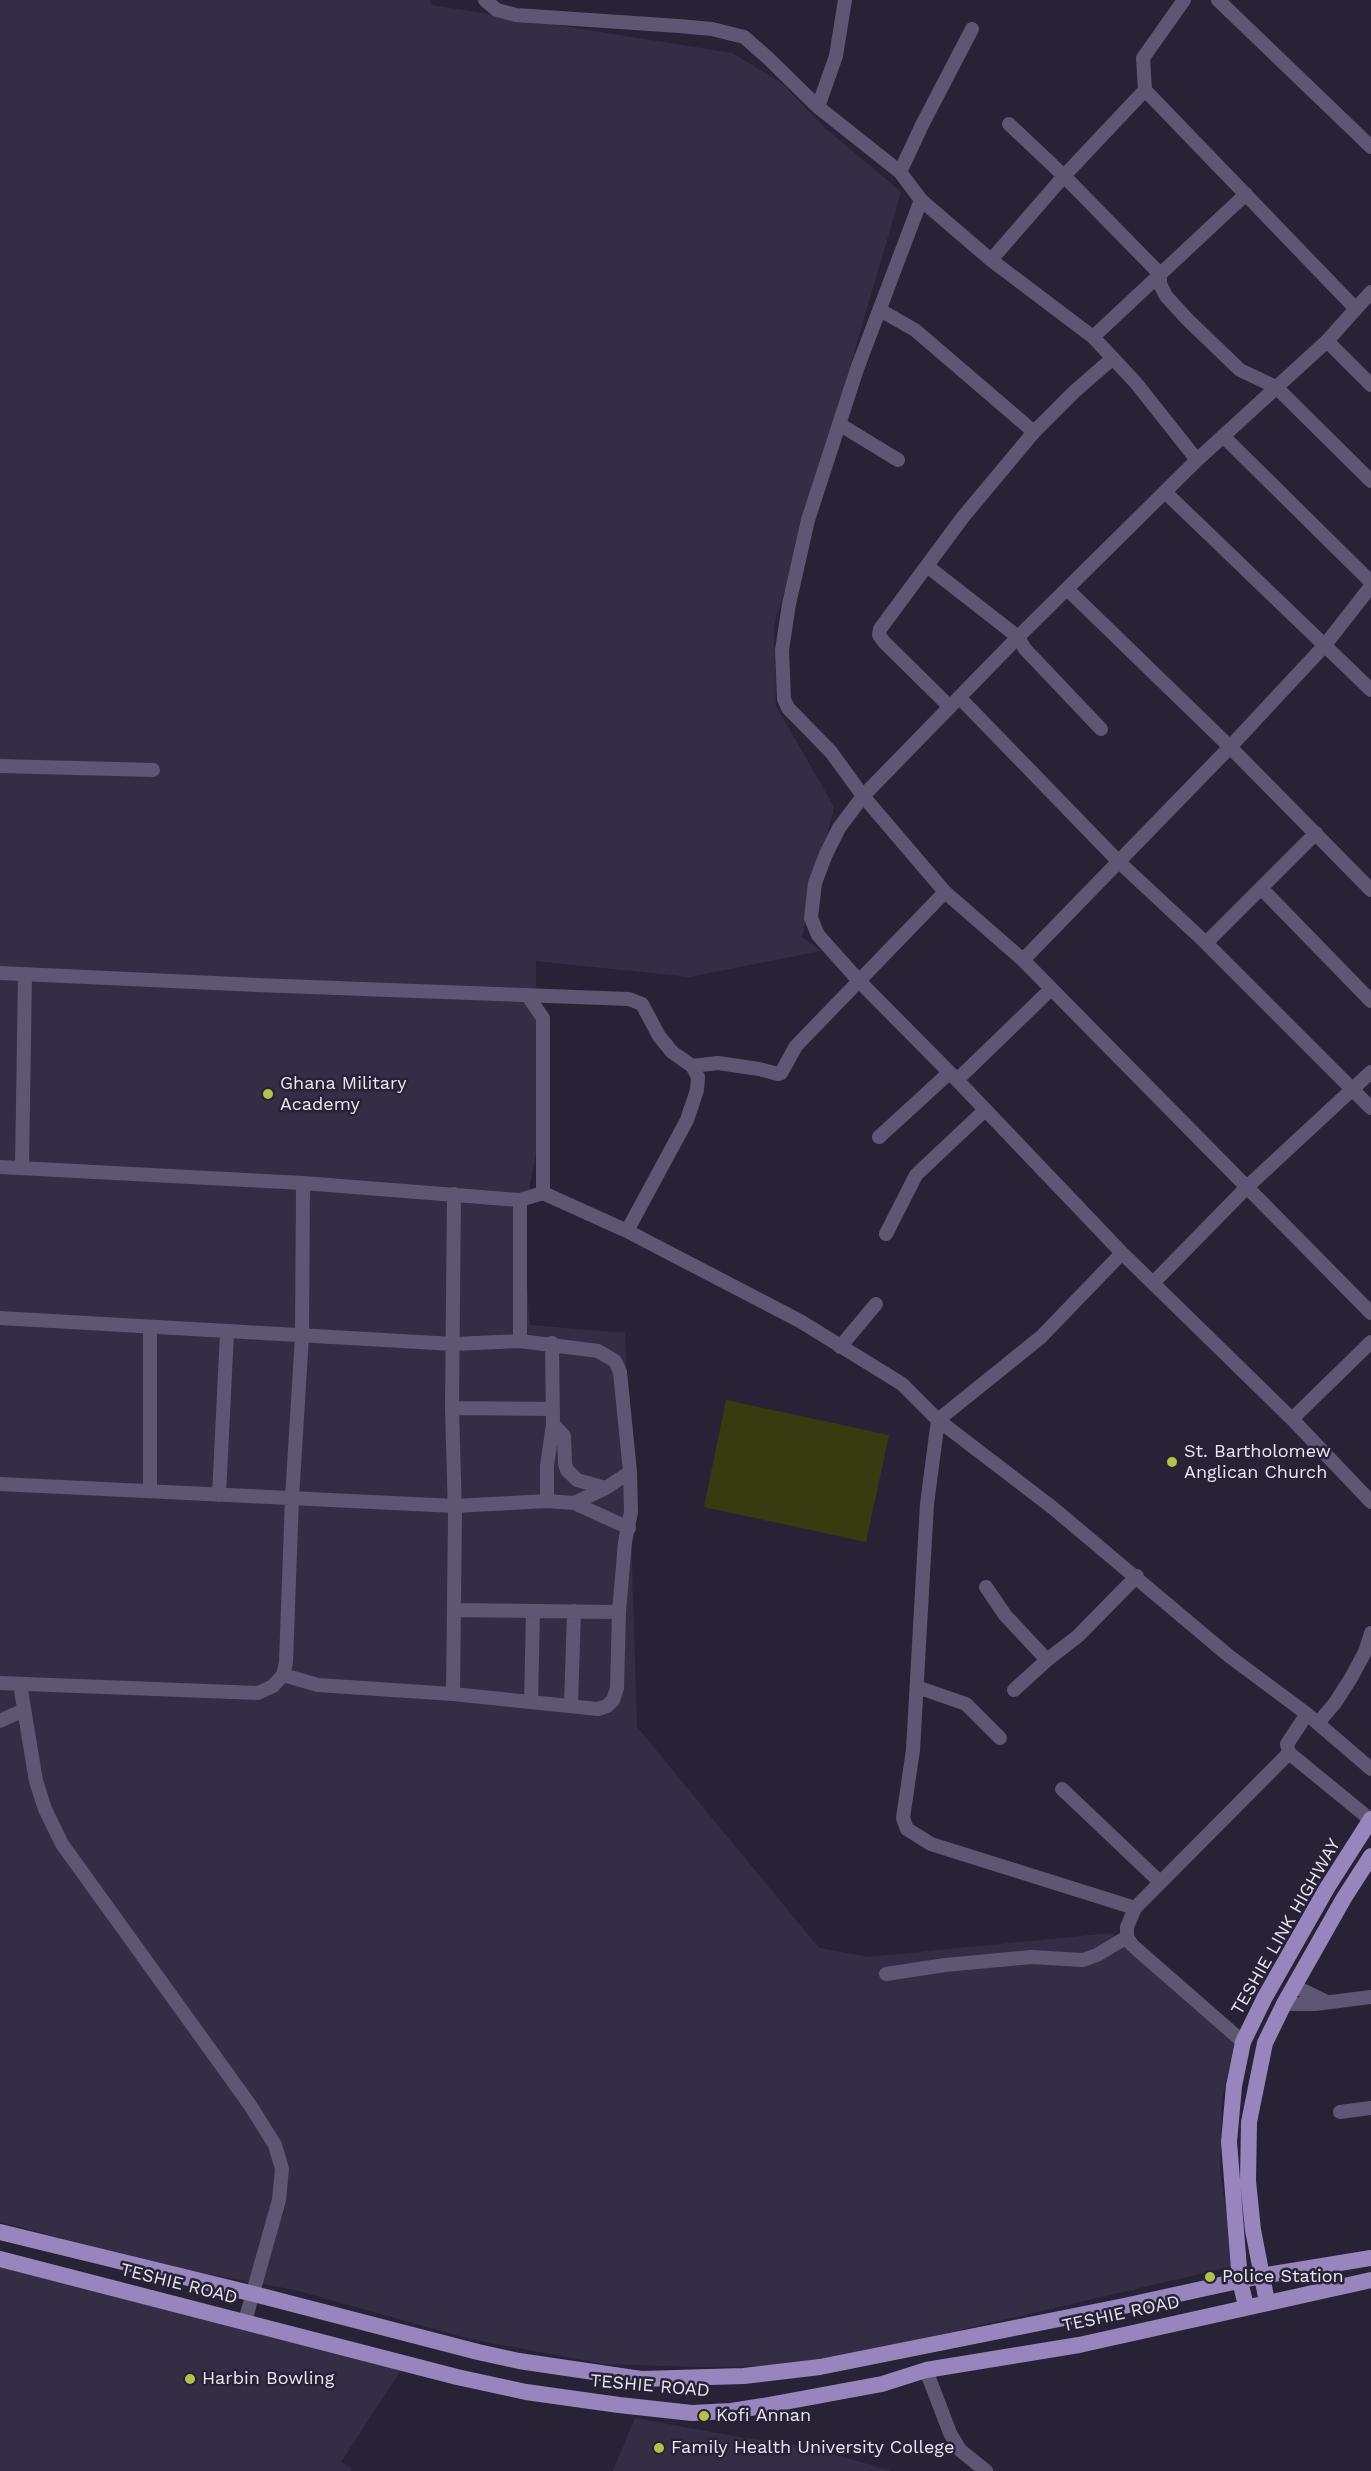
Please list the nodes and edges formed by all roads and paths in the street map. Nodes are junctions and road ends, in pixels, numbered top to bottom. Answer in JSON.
{"nodes":[{"id":1,"x":485,"y":0,"type":"edge"},
{"id":2,"x":846,"y":0,"type":"edge"},
{"id":3,"x":1184,"y":0,"type":"edge"},
{"id":4,"x":1218,"y":0,"type":"edge"},
{"id":5,"x":972,"y":29,"type":"dead end"},
{"id":6,"x":1145,"y":90,"type":"junction"},
{"id":7,"x":818,"y":107,"type":"junction"},
{"id":8,"x":1009,"y":124,"type":"dead end"},
{"id":9,"x":1371,"y":147,"type":"edge"},
{"id":10,"x":900,"y":172,"type":"junction"},
{"id":11,"x":1064,"y":176,"type":"junction"},
{"id":12,"x":1246,"y":194,"type":"junction"},
{"id":13,"x":921,"y":200,"type":"junction"},
{"id":14,"x":990,"y":260,"type":"junction"},
{"id":15,"x":1160,"y":274,"type":"junction"},
{"id":16,"x":1371,"y":292,"type":"edge"},
{"id":17,"x":1356,"y":309,"type":"junction"},
{"id":18,"x":880,"y":310,"type":"junction"},
{"id":19,"x":1093,"y":338,"type":"junction"},
{"id":20,"x":1327,"y":341,"type":"junction"},
{"id":21,"x":1113,"y":358,"type":"junction"},
{"id":22,"x":1371,"y":385,"type":"edge"},
{"id":23,"x":1276,"y":387,"type":"junction"},
{"id":24,"x":839,"y":424,"type":"junction"},
{"id":25,"x":1034,"y":432,"type":"junction"},
{"id":26,"x":1223,"y":436,"type":"junction"},
{"id":27,"x":898,"y":460,"type":"dead end"},
{"id":28,"x":1197,"y":460,"type":"junction"},
{"id":29,"x":1371,"y":481,"type":"edge"},
{"id":30,"x":1165,"y":492,"type":"junction"},
{"id":31,"x":927,"y":566,"type":"junction"},
{"id":32,"x":1371,"y":584,"type":"edge"},
{"id":33,"x":1067,"y":589,"type":"junction"},
{"id":34,"x":1018,"y":637,"type":"junction"},
{"id":35,"x":1325,"y":645,"type":"junction"},
{"id":36,"x":1370,"y":685,"type":"edge"},
{"id":37,"x":955,"y":703,"type":"junction"},
{"id":38,"x":1101,"y":729,"type":"dead end"},
{"id":39,"x":1230,"y":747,"type":"junction"},
{"id":40,"x":0,"y":766,"type":"edge"},
{"id":41,"x":153,"y":770,"type":"dead end"},
{"id":42,"x":862,"y":796,"type":"junction"},
{"id":43,"x":1316,"y":833,"type":"junction"},
{"id":44,"x":1118,"y":861,"type":"junction"},
{"id":45,"x":1262,"y":889,"type":"junction"},
{"id":46,"x":1371,"y":890,"type":"edge"},
{"id":47,"x":945,"y":892,"type":"junction"},
{"id":48,"x":1206,"y":942,"type":"junction"},
{"id":49,"x":1023,"y":960,"type":"junction"},
{"id":50,"x":0,"y":973,"type":"edge"},
{"id":51,"x":25,"y":975,"type":"junction"},
{"id":52,"x":860,"y":982,"type":"junction"},
{"id":53,"x":1051,"y":989,"type":"junction"},
{"id":54,"x":527,"y":995,"type":"junction"},
{"id":55,"x":563,"y":996,"type":"junction"},
{"id":56,"x":1371,"y":1001,"type":"edge"},
{"id":57,"x":543,"y":1018,"type":"junction"},
{"id":58,"x":692,"y":1066,"type":"junction"},
{"id":59,"x":1371,"y":1072,"type":"edge"},
{"id":60,"x":953,"y":1077,"type":"junction"},
{"id":61,"x":1353,"y":1089,"type":"junction"},
{"id":62,"x":1371,"y":1108,"type":"edge"},
{"id":63,"x":984,"y":1110,"type":"junction"},
{"id":64,"x":879,"y":1137,"type":"dead end"},
{"id":65,"x":0,"y":1167,"type":"edge"},
{"id":66,"x":22,"y":1167,"type":"junction"},
{"id":67,"x":303,"y":1183,"type":"junction"},
{"id":68,"x":1247,"y":1187,"type":"junction"},
{"id":69,"x":543,"y":1193,"type":"junction"},
{"id":70,"x":454,"y":1194,"type":"junction"},
{"id":71,"x":520,"y":1200,"type":"junction"},
{"id":72,"x":627,"y":1231,"type":"junction"},
{"id":73,"x":886,"y":1234,"type":"dead end"},
{"id":74,"x":1122,"y":1253,"type":"junction"},
{"id":75,"x":1154,"y":1282,"type":"junction"},
{"id":76,"x":876,"y":1304,"type":"dead end"},
{"id":77,"x":1371,"y":1313,"type":"edge"},
{"id":78,"x":0,"y":1318,"type":"edge"},
{"id":79,"x":150,"y":1328,"type":"junction"},
{"id":80,"x":227,"y":1332,"type":"junction"},
{"id":81,"x":302,"y":1336,"type":"junction"},
{"id":82,"x":520,"y":1341,"type":"junction"},
{"id":83,"x":1371,"y":1342,"type":"edge"},
{"id":84,"x":552,"y":1343,"type":"junction"},
{"id":85,"x":454,"y":1344,"type":"junction"},
{"id":86,"x":840,"y":1347,"type":"junction"},
{"id":87,"x":452,"y":1408,"type":"junction"},
{"id":88,"x":552,"y":1409,"type":"junction"},
{"id":89,"x":1293,"y":1419,"type":"junction"},
{"id":90,"x":938,"y":1420,"type":"junction"},
{"id":91,"x":553,"y":1424,"type":"junction"},
{"id":92,"x":630,"y":1472,"type":"junction"},
{"id":93,"x":0,"y":1484,"type":"edge"},
{"id":94,"x":606,"y":1488,"type":"junction"},
{"id":95,"x":150,"y":1491,"type":"junction"},
{"id":96,"x":219,"y":1495,"type":"junction"},
{"id":97,"x":292,"y":1498,"type":"junction"},
{"id":98,"x":547,"y":1502,"type":"junction"},
{"id":99,"x":1371,"y":1502,"type":"edge"},
{"id":100,"x":574,"y":1503,"type":"junction"},
{"id":101,"x":455,"y":1506,"type":"junction"},
{"id":102,"x":629,"y":1528,"type":"junction"},
{"id":103,"x":1137,"y":1576,"type":"junction"},
{"id":104,"x":986,"y":1587,"type":"dead end"},
{"id":105,"x":454,"y":1610,"type":"junction"},
{"id":106,"x":533,"y":1611,"type":"junction"},
{"id":107,"x":574,"y":1611,"type":"junction"},
{"id":108,"x":619,"y":1612,"type":"junction"},
{"id":109,"x":1371,"y":1633,"type":"edge"},
{"id":110,"x":1047,"y":1660,"type":"junction"},
{"id":111,"x":283,"y":1675,"type":"junction"},
{"id":112,"x":0,"y":1683,"type":"edge"},
{"id":113,"x":20,"y":1684,"type":"junction"},
{"id":114,"x":917,"y":1687,"type":"junction"},
{"id":115,"x":1014,"y":1690,"type":"dead end"},
{"id":116,"x":453,"y":1694,"type":"junction"},
{"id":117,"x":531,"y":1702,"type":"junction"},
{"id":118,"x":572,"y":1706,"type":"junction"},
{"id":119,"x":24,"y":1710,"type":"junction"},
{"id":120,"x":1307,"y":1714,"type":"junction"},
{"id":121,"x":0,"y":1721,"type":"edge"},
{"id":122,"x":1318,"y":1723,"type":"junction"},
{"id":123,"x":1000,"y":1738,"type":"dead end"},
{"id":124,"x":1289,"y":1753,"type":"junction"},
{"id":125,"x":1371,"y":1769,"type":"edge"},
{"id":126,"x":1062,"y":1789,"type":"dead end"},
{"id":127,"x":1371,"y":1819,"type":"edge"},
{"id":128,"x":1371,"y":1856,"type":"edge"},
{"id":129,"x":1160,"y":1882,"type":"junction"},
{"id":130,"x":1135,"y":1908,"type":"junction"},
{"id":131,"x":1127,"y":1937,"type":"junction"},
{"id":132,"x":886,"y":1974,"type":"dead end"},
{"id":133,"x":1294,"y":1986,"type":"junction"},
{"id":134,"x":1371,"y":1997,"type":"edge"},
{"id":135,"x":1329,"y":2003,"type":"junction"},
{"id":136,"x":1284,"y":2004,"type":"junction"},
{"id":137,"x":1243,"y":2042,"type":"junction"},
{"id":138,"x":1371,"y":2108,"type":"edge"},
{"id":139,"x":1340,"y":2112,"type":"dead end"},
{"id":140,"x":0,"y":2232,"type":"edge"},
{"id":141,"x":1371,"y":2258,"type":"edge"},
{"id":142,"x":0,"y":2259,"type":"edge"},
{"id":143,"x":1261,"y":2276,"type":"junction"},
{"id":144,"x":1371,"y":2280,"type":"edge"},
{"id":145,"x":1240,"y":2281,"type":"junction"},
{"id":146,"x":254,"y":2294,"type":"junction"},
{"id":147,"x":1267,"y":2302,"type":"junction"},
{"id":148,"x":1246,"y":2306,"type":"junction"},
{"id":149,"x":245,"y":2321,"type":"junction"},
{"id":150,"x":926,"y":2370,"type":"junction"},
{"id":151,"x":986,"y":2471,"type":"edge"}],
"edges":[{"from":1,"to":7,"type":"street"},
{"from":2,"to":7,"type":"street"},
{"from":3,"to":6,"type":"street"},
{"from":4,"to":9,"type":"street"},
{"from":5,"to":10,"type":"street"},
{"from":6,"to":11,"type":"street"},
{"from":6,"to":12,"type":"street"},
{"from":7,"to":10,"type":"street"},
{"from":8,"to":11,"type":"street"},
{"from":10,"to":13,"type":"street"},
{"from":11,"to":14,"type":"street"},
{"from":11,"to":15,"type":"street"},
{"from":12,"to":15,"type":"street"},
{"from":12,"to":17,"type":"street"},
{"from":13,"to":14,"type":"street"},
{"from":13,"to":18,"type":"street"},
{"from":14,"to":19,"type":"street"},
{"from":15,"to":19,"type":"street"},
{"from":15,"to":23,"type":"street"},
{"from":16,"to":17,"type":"street"},
{"from":17,"to":20,"type":"street"},
{"from":18,"to":24,"type":"street"},
{"from":18,"to":25,"type":"street"},
{"from":19,"to":21,"type":"street"},
{"from":20,"to":22,"type":"street"},
{"from":20,"to":23,"type":"street"},
{"from":21,"to":25,"type":"street"},
{"from":21,"to":28,"type":"street"},
{"from":23,"to":26,"type":"street"},
{"from":23,"to":29,"type":"street"},
{"from":24,"to":27,"type":"street"},
{"from":24,"to":42,"type":"street"},
{"from":25,"to":31,"type":"street"},
{"from":26,"to":28,"type":"street"},
{"from":26,"to":32,"type":"street"},
{"from":28,"to":30,"type":"street"},
{"from":30,"to":33,"type":"street"},
{"from":30,"to":35,"type":"street"},
{"from":31,"to":34,"type":"street"},
{"from":31,"to":37,"type":"street"},
{"from":32,"to":35,"type":"street"},
{"from":33,"to":34,"type":"street"},
{"from":33,"to":39,"type":"street"},
{"from":34,"to":37,"type":"street"},
{"from":34,"to":38,"type":"street"},
{"from":35,"to":36,"type":"street"},
{"from":35,"to":39,"type":"street"},
{"from":37,"to":42,"type":"street"},
{"from":37,"to":44,"type":"street"},
{"from":39,"to":43,"type":"street"},
{"from":39,"to":44,"type":"street"},
{"from":40,"to":41,"type":"street"},
{"from":42,"to":47,"type":"street"},
{"from":42,"to":52,"type":"street"},
{"from":43,"to":45,"type":"street"},
{"from":43,"to":46,"type":"street"},
{"from":44,"to":48,"type":"street"},
{"from":44,"to":49,"type":"street"},
{"from":45,"to":48,"type":"street"},
{"from":45,"to":56,"type":"street"},
{"from":47,"to":49,"type":"street"},
{"from":47,"to":52,"type":"street"},
{"from":48,"to":61,"type":"street"},
{"from":49,"to":53,"type":"street"},
{"from":50,"to":51,"type":"street"},
{"from":51,"to":54,"type":"street"},
{"from":51,"to":66,"type":"street"},
{"from":52,"to":58,"type":"street"},
{"from":52,"to":60,"type":"street"},
{"from":53,"to":60,"type":"street"},
{"from":53,"to":68,"type":"street"},
{"from":54,"to":55,"type":"street"},
{"from":54,"to":57,"type":"street"},
{"from":55,"to":57,"type":"street"},
{"from":55,"to":58,"type":"street"},
{"from":57,"to":69,"type":"street"},
{"from":58,"to":72,"type":"street"},
{"from":59,"to":61,"type":"street"},
{"from":60,"to":63,"type":"street"},
{"from":60,"to":64,"type":"street"},
{"from":61,"to":62,"type":"street"},
{"from":61,"to":68,"type":"street"},
{"from":63,"to":73,"type":"street"},
{"from":63,"to":74,"type":"street"},
{"from":65,"to":66,"type":"street"},
{"from":66,"to":67,"type":"street"},
{"from":67,"to":70,"type":"street"},
{"from":67,"to":81,"type":"street"},
{"from":68,"to":75,"type":"street"},
{"from":68,"to":77,"type":"street"},
{"from":69,"to":71,"type":"street"},
{"from":69,"to":72,"type":"street"},
{"from":70,"to":71,"type":"street"},
{"from":70,"to":85,"type":"street"},
{"from":71,"to":82,"type":"street"},
{"from":72,"to":86,"type":"street"},
{"from":74,"to":75,"type":"street"},
{"from":74,"to":90,"type":"street"},
{"from":75,"to":89,"type":"street"},
{"from":76,"to":86,"type":"street"},
{"from":78,"to":79,"type":"street"},
{"from":79,"to":80,"type":"street"},
{"from":79,"to":95,"type":"street"},
{"from":80,"to":81,"type":"street"},
{"from":80,"to":96,"type":"street"},
{"from":81,"to":85,"type":"street"},
{"from":81,"to":97,"type":"street"},
{"from":82,"to":84,"type":"street"},
{"from":82,"to":85,"type":"street"},
{"from":83,"to":89,"type":"street"},
{"from":84,"to":88,"type":"street"},
{"from":84,"to":92,"type":"street"},
{"from":85,"to":87,"type":"street"},
{"from":86,"to":90,"type":"street"},
{"from":87,"to":88,"type":"street"},
{"from":87,"to":101,"type":"street"},
{"from":88,"to":91,"type":"street"},
{"from":89,"to":99,"type":"street"},
{"from":90,"to":103,"type":"street"},
{"from":90,"to":114,"type":"street"},
{"from":91,"to":94,"type":"street"},
{"from":91,"to":98,"type":"street"},
{"from":92,"to":94,"type":"street"},
{"from":92,"to":102,"type":"street"},
{"from":93,"to":95,"type":"street"},
{"from":94,"to":100,"type":"street"},
{"from":95,"to":96,"type":"street"},
{"from":96,"to":97,"type":"street"},
{"from":97,"to":101,"type":"street"},
{"from":97,"to":111,"type":"street"},
{"from":98,"to":100,"type":"street"},
{"from":98,"to":101,"type":"street"},
{"from":100,"to":102,"type":"street"},
{"from":101,"to":105,"type":"street"},
{"from":102,"to":108,"type":"street"},
{"from":103,"to":110,"type":"street"},
{"from":103,"to":120,"type":"street"},
{"from":104,"to":110,"type":"street"},
{"from":105,"to":106,"type":"street"},
{"from":105,"to":116,"type":"street"},
{"from":106,"to":107,"type":"street"},
{"from":106,"to":117,"type":"street"},
{"from":107,"to":108,"type":"street"},
{"from":107,"to":118,"type":"street"},
{"from":108,"to":118,"type":"street"},
{"from":109,"to":122,"type":"street"},
{"from":110,"to":115,"type":"street"},
{"from":111,"to":113,"type":"street"},
{"from":111,"to":116,"type":"street"},
{"from":112,"to":113,"type":"street"},
{"from":113,"to":119,"type":"street"},
{"from":114,"to":123,"type":"street"},
{"from":114,"to":130,"type":"street"},
{"from":116,"to":117,"type":"street"},
{"from":117,"to":118,"type":"street"},
{"from":119,"to":121,"type":"street"},
{"from":119,"to":146,"type":"street"},
{"from":120,"to":122,"type":"street"},
{"from":120,"to":124,"type":"street"},
{"from":122,"to":125,"type":"street"},
{"from":124,"to":127,"type":"street"},
{"from":124,"to":129,"type":"street"},
{"from":126,"to":129,"type":"street"},
{"from":127,"to":137,"type":"main road","name":"TESHIE LINK HIGHWAY"},
{"from":128,"to":133,"type":"main road","name":"TESHIE LINK HIGHWAY"},
{"from":129,"to":130,"type":"street"},
{"from":130,"to":131,"type":"street"},
{"from":131,"to":132,"type":"street"},
{"from":131,"to":137,"type":"street"},
{"from":133,"to":135,"type":"street"},
{"from":133,"to":136,"type":"main road","name":"TESHIE LINK HIGHWAY"},
{"from":134,"to":135,"type":"street"},
{"from":135,"to":136,"type":"street"},
{"from":136,"to":143,"type":"main road","name":"TESHIE LINK HIGHWAY"},
{"from":137,"to":145,"type":"main road","name":"TESHIE LINK HIGHWAY"},
{"from":138,"to":139,"type":"street"},
{"from":140,"to":146,"type":"main road","name":"TESHIE ROAD"},
{"from":141,"to":143,"type":"main road","name":"TESHIE ROAD"},
{"from":142,"to":149,"type":"main road","name":"TESHIE ROAD"},
{"from":143,"to":145,"type":"main road","name":"TESHIE ROAD"},
{"from":143,"to":147,"type":"main road","name":"TESHIE LINK HIGHWAY"},
{"from":144,"to":147,"type":"main road","name":"TESHIE ROAD"},
{"from":145,"to":146,"type":"main road","name":"TESHIE ROAD"},
{"from":145,"to":148,"type":"main road","name":"TESHIE LINK HIGHWAY"},
{"from":146,"to":149,"type":"street"},
{"from":147,"to":148,"type":"main road","name":"TESHIE ROAD"},
{"from":148,"to":150,"type":"main road","name":"TESHIE ROAD"},
{"from":149,"to":150,"type":"main road","name":"TESHIE ROAD"},
{"from":150,"to":151,"type":"street"}]}
